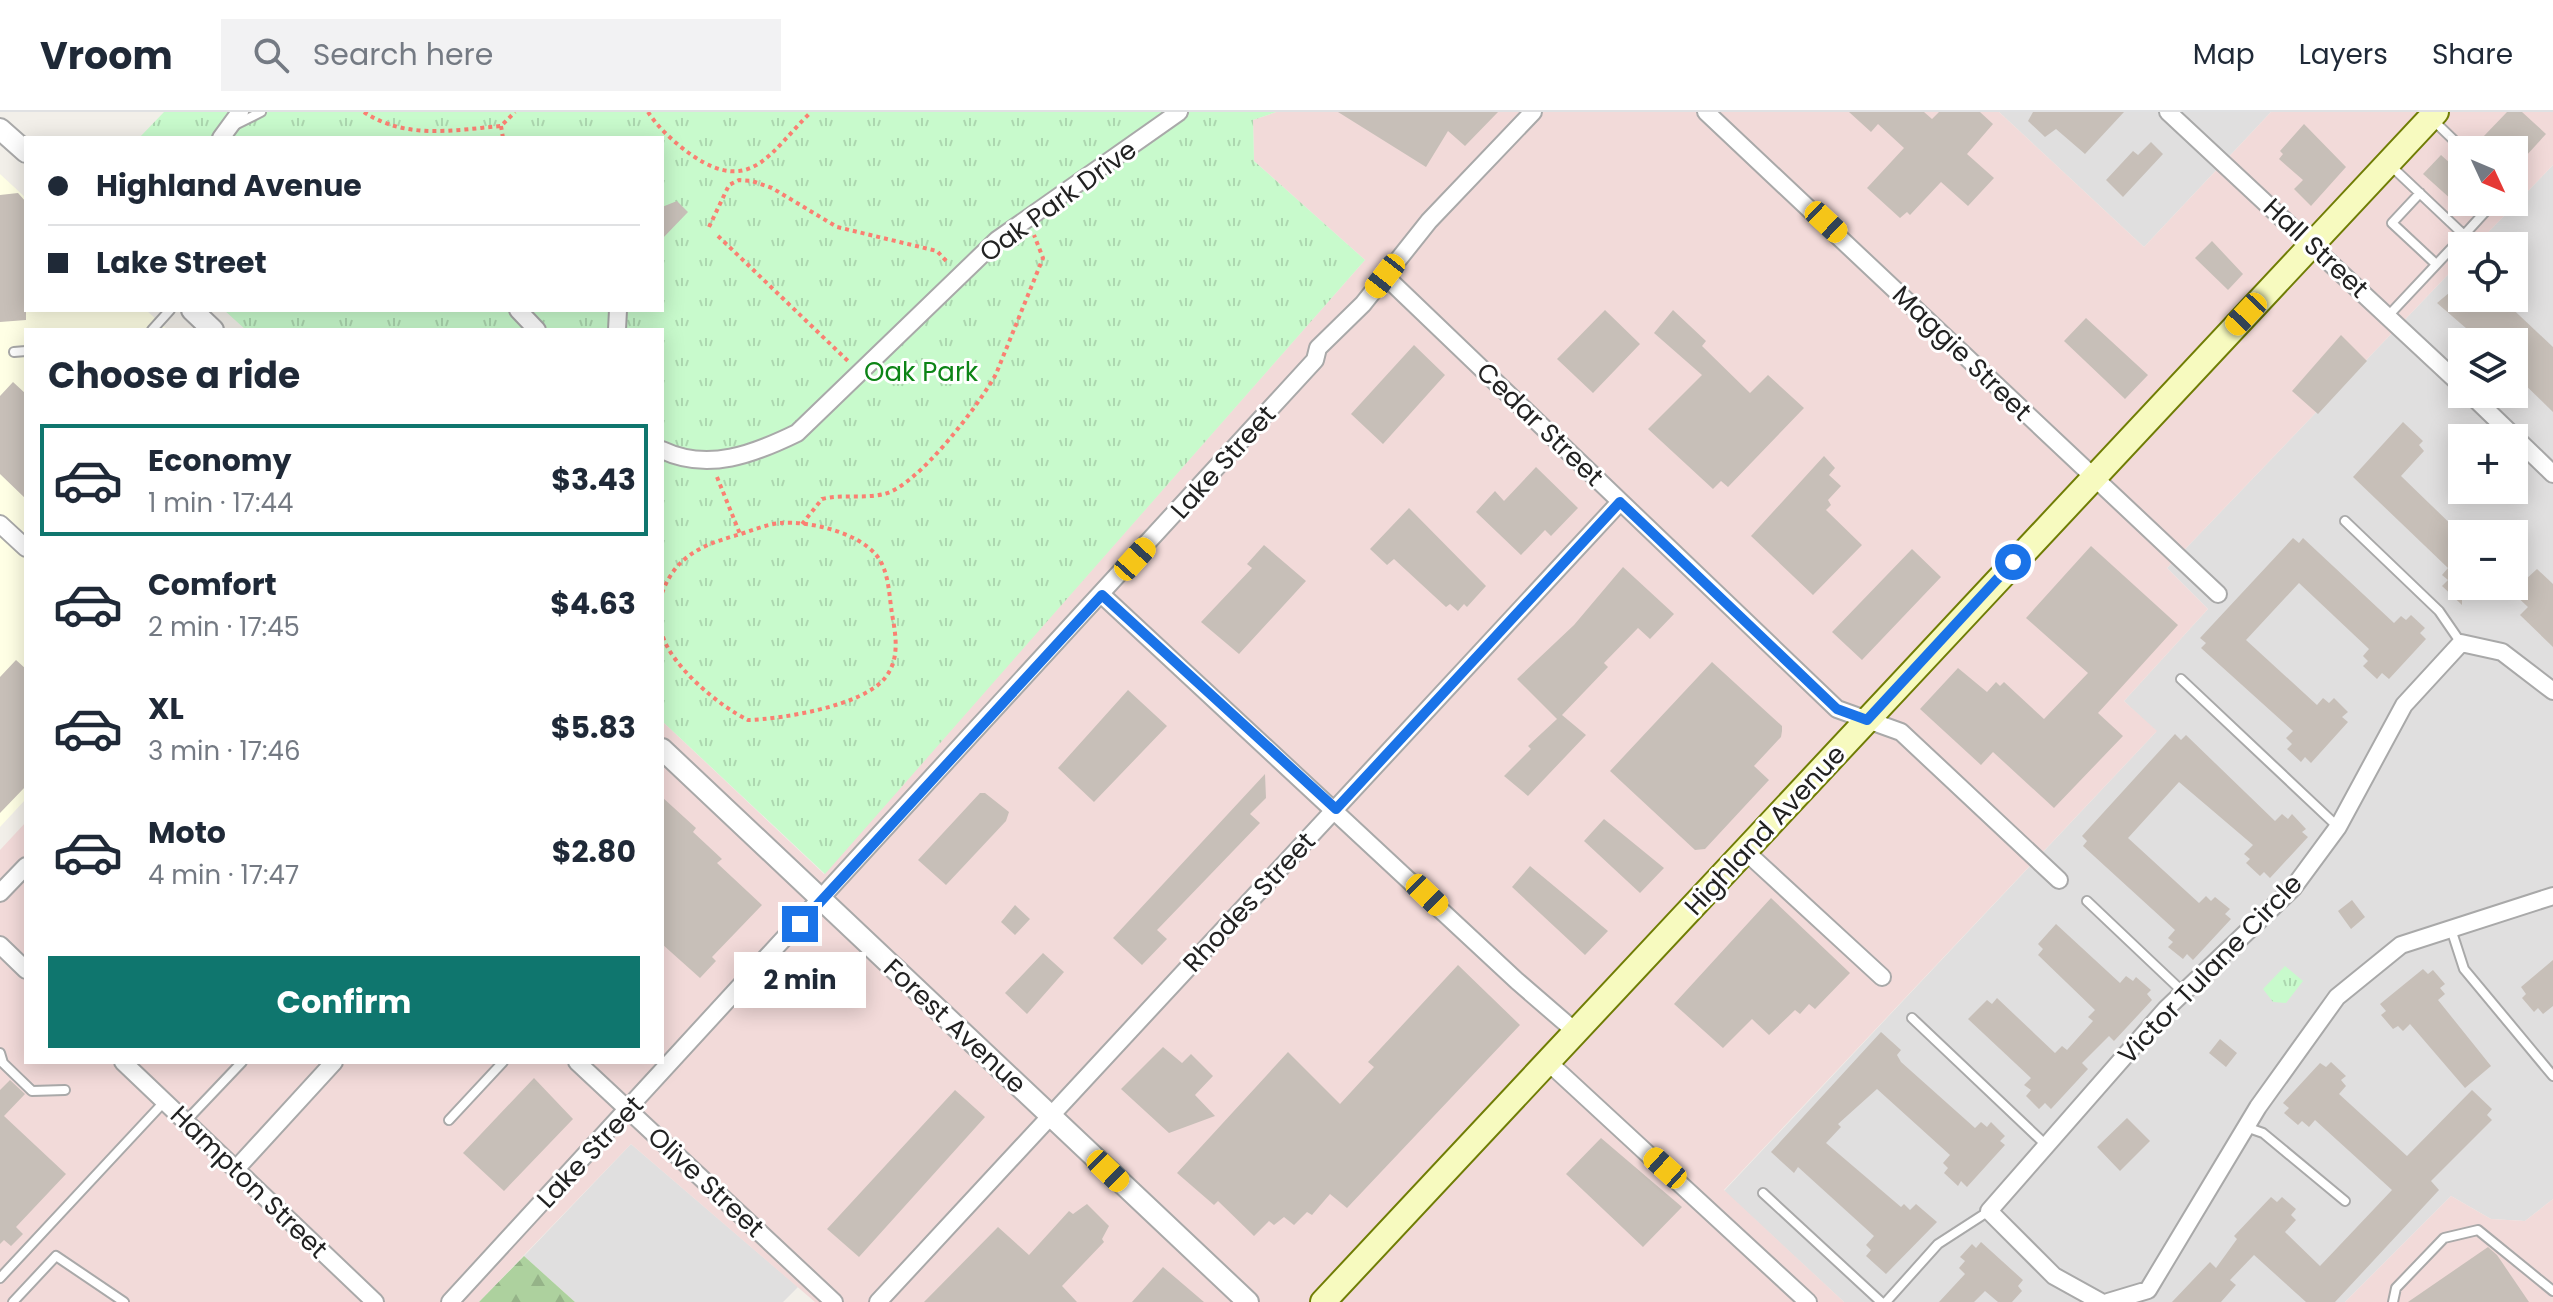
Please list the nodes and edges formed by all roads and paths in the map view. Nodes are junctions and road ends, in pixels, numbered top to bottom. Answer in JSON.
{"nodes":[{"id":1,"x":240,"y":112,"type":"edge"},
{"id":2,"x":261,"y":112,"type":"edge"},
{"id":3,"x":364,"y":112,"type":"edge"},
{"id":4,"x":515,"y":112,"type":"edge"},
{"id":5,"x":648,"y":112,"type":"edge"},
{"id":6,"x":811,"y":112,"type":"edge"},
{"id":7,"x":1179,"y":112,"type":"edge"},
{"id":8,"x":1533,"y":112,"type":"edge"},
{"id":9,"x":1706,"y":112,"type":"edge"},
{"id":10,"x":2168,"y":112,"type":"edge"},
{"id":11,"x":2433,"y":115,"type":"edge"},
{"id":12,"x":501,"y":126,"type":"junction"},
{"id":13,"x":0,"y":129,"type":"edge"},
{"id":14,"x":226,"y":133,"type":"edge"},
{"id":15,"x":503,"y":136,"type":"edge"},
{"id":16,"x":2452,"y":136,"type":"edge"},
{"id":17,"x":24,"y":150,"type":"edge"},
{"id":18,"x":2387,"y":163,"type":"junction"},
{"id":19,"x":747,"y":171,"type":"junction"},
{"id":20,"x":725,"y":173,"type":"junction"},
{"id":21,"x":752,"y":181,"type":"junction"},
{"id":22,"x":729,"y":185,"type":"junction"},
{"id":23,"x":2420,"y":193,"type":"junction"},
{"id":24,"x":2481,"y":216,"type":"edge"},
{"id":25,"x":1022,"y":221,"type":"junction"},
{"id":26,"x":709,"y":227,"type":"dead end"},
{"id":27,"x":2461,"y":232,"type":"edge"},
{"id":28,"x":2467,"y":232,"type":"edge"},
{"id":29,"x":718,"y":236,"type":"dead end"},
{"id":30,"x":2311,"y":244,"type":"junction"},
{"id":31,"x":2448,"y":252,"type":"edge"},
{"id":32,"x":2436,"y":264,"type":"junction"},
{"id":33,"x":959,"y":275,"type":"junction"},
{"id":34,"x":1385,"y":276,"type":"junction"},
{"id":35,"x":168,"y":312,"type":"edge"},
{"id":36,"x":194,"y":312,"type":"edge"},
{"id":37,"x":520,"y":312,"type":"edge"},
{"id":38,"x":2388,"y":316,"type":"junction"},
{"id":39,"x":154,"y":328,"type":"edge"},
{"id":40,"x":211,"y":328,"type":"edge"},
{"id":41,"x":535,"y":328,"type":"edge"},
{"id":42,"x":24,"y":351,"type":"edge"},
{"id":43,"x":14,"y":352,"type":"dead end"},
{"id":44,"x":861,"y":373,"type":"junction"},
{"id":45,"x":2448,"y":373,"type":"edge"},
{"id":46,"x":2485,"y":408,"type":"edge"},
{"id":47,"x":664,"y":454,"type":"edge"},
{"id":48,"x":711,"y":461,"type":"junction"},
{"id":49,"x":2553,"y":474,"type":"edge"},
{"id":50,"x":2093,"y":476,"type":"junction"},
{"id":51,"x":1620,"y":502,"type":"junction"},
{"id":52,"x":2345,"y":521,"type":"dead end"},
{"id":53,"x":0,"y":524,"type":"edge"},
{"id":54,"x":802,"y":524,"type":"junction"},
{"id":55,"x":740,"y":534,"type":"junction"},
{"id":56,"x":24,"y":546,"type":"edge"},
{"id":57,"x":664,"y":588,"type":"edge"},
{"id":58,"x":2218,"y":594,"type":"dead end"},
{"id":59,"x":1102,"y":595,"type":"junction"},
{"id":60,"x":664,"y":637,"type":"edge"},
{"id":61,"x":2461,"y":643,"type":"junction"},
{"id":62,"x":2181,"y":679,"type":"dead end"},
{"id":63,"x":2553,"y":691,"type":"edge"},
{"id":64,"x":1867,"y":720,"type":"junction"},
{"id":65,"x":664,"y":751,"type":"edge"},
{"id":66,"x":1336,"y":809,"type":"junction"},
{"id":67,"x":2338,"y":827,"type":"junction"},
{"id":68,"x":1745,"y":851,"type":"junction"},
{"id":69,"x":24,"y":868,"type":"edge"},
{"id":70,"x":2059,"y":880,"type":"dead end"},
{"id":71,"x":0,"y":893,"type":"edge"},
{"id":72,"x":2553,"y":896,"type":"edge"},
{"id":73,"x":821,"y":901,"type":"junction"},
{"id":74,"x":2087,"y":901,"type":"dead end"},
{"id":75,"x":2451,"y":929,"type":"junction"},
{"id":76,"x":0,"y":945,"type":"edge"},
{"id":77,"x":24,"y":968,"type":"edge"},
{"id":78,"x":1882,"y":977,"type":"dead end"},
{"id":79,"x":2183,"y":992,"type":"junction"},
{"id":80,"x":1912,"y":1018,"type":"dead end"},
{"id":81,"x":1576,"y":1032,"type":"junction"},
{"id":82,"x":0,"y":1053,"type":"edge"},
{"id":83,"x":1548,"y":1062,"type":"junction"},
{"id":84,"x":125,"y":1064,"type":"edge"},
{"id":85,"x":240,"y":1064,"type":"edge"},
{"id":86,"x":332,"y":1064,"type":"edge"},
{"id":87,"x":501,"y":1064,"type":"edge"},
{"id":88,"x":579,"y":1064,"type":"edge"},
{"id":89,"x":2553,"y":1076,"type":"edge"},
{"id":90,"x":65,"y":1090,"type":"dead end"},
{"id":91,"x":164,"y":1102,"type":"junction"},
{"id":92,"x":629,"y":1109,"type":"junction"},
{"id":93,"x":1051,"y":1116,"type":"junction"},
{"id":94,"x":449,"y":1120,"type":"dead end"},
{"id":95,"x":185,"y":1122,"type":"junction"},
{"id":96,"x":2246,"y":1127,"type":"junction"},
{"id":97,"x":2047,"y":1145,"type":"junction"},
{"id":98,"x":236,"y":1169,"type":"junction"},
{"id":99,"x":1763,"y":1193,"type":"dead end"},
{"id":100,"x":2345,"y":1201,"type":"dead end"},
{"id":101,"x":1989,"y":1211,"type":"junction"},
{"id":102,"x":0,"y":1278,"type":"edge"},
{"id":103,"x":2553,"y":1291,"type":"edge"},
{"id":104,"x":2136,"y":1298,"type":"edge"},
{"id":105,"x":13,"y":1302,"type":"edge"},
{"id":106,"x":124,"y":1302,"type":"edge"},
{"id":107,"x":375,"y":1302,"type":"edge"},
{"id":108,"x":450,"y":1302,"type":"edge"},
{"id":109,"x":834,"y":1302,"type":"edge"},
{"id":110,"x":878,"y":1302,"type":"edge"},
{"id":111,"x":1248,"y":1302,"type":"edge"},
{"id":112,"x":1323,"y":1302,"type":"edge"},
{"id":113,"x":1808,"y":1302,"type":"edge"},
{"id":114,"x":1883,"y":1302,"type":"edge"},
{"id":115,"x":2101,"y":1302,"type":"edge"},
{"id":116,"x":2108,"y":1302,"type":"edge"},
{"id":117,"x":2393,"y":1302,"type":"edge"}],
"edges":[{"from":1,"to":14,"type":"street"},
{"from":2,"to":14,"type":"lane"},
{"from":3,"to":12,"type":"path"},
{"from":4,"to":12,"type":"path"},
{"from":5,"to":20,"type":"path"},
{"from":6,"to":19,"type":"path"},
{"from":7,"to":25,"type":"street","name":"Oak Park Drive"},
{"from":8,"to":34,"type":"street","name":"Lake Street"},
{"from":9,"to":50,"type":"street","name":"Maggie Street"},
{"from":10,"to":30,"type":"street","name":"Hall Street"},
{"from":11,"to":16,"type":"lane"},
{"from":11,"to":18,"type":"main road","name":"Highland Avenue"},
{"from":12,"to":15,"type":"path"},
{"from":13,"to":17,"type":"street"},
{"from":18,"to":23,"type":"lane"},
{"from":18,"to":30,"type":"main road","name":"Highland Avenue"},
{"from":19,"to":20,"type":"path"},
{"from":19,"to":21,"type":"path"},
{"from":20,"to":22,"type":"path"},
{"from":21,"to":22,"type":"path"},
{"from":21,"to":33,"type":"path"},
{"from":22,"to":26,"type":"path"},
{"from":23,"to":27,"type":"lane"},
{"from":23,"to":32,"type":"lane"},
{"from":24,"to":28,"type":"lane"},
{"from":25,"to":33,"type":"street","name":"Oak Park Drive"},
{"from":25,"to":54,"type":"path"},
{"from":29,"to":44,"type":"path"},
{"from":30,"to":38,"type":"street","name":"Hall Street"},
{"from":30,"to":50,"type":"main road","name":"Highland Avenue"},
{"from":31,"to":32,"type":"lane"},
{"from":32,"to":38,"type":"lane"},
{"from":33,"to":44,"type":"street","name":"Oak Park Drive"},
{"from":34,"to":51,"type":"street","name":"Cedar Street"},
{"from":34,"to":59,"type":"street","name":"Lake Street"},
{"from":35,"to":39,"type":"lane"},
{"from":36,"to":40,"type":"street"},
{"from":37,"to":41,"type":"street"},
{"from":38,"to":45,"type":"street","name":"Hall Street"},
{"from":42,"to":43,"type":"lane"},
{"from":44,"to":48,"type":"street","name":"Oak Park Drive"},
{"from":46,"to":49,"type":"street"},
{"from":47,"to":48,"type":"street","name":"Oak Park Drive"},
{"from":48,"to":55,"type":"path"},
{"from":50,"to":58,"type":"street","name":"Maggie Street"},
{"from":50,"to":64,"type":"main road","name":"Highland Avenue"},
{"from":51,"to":64,"type":"street","name":"Cedar Street"},
{"from":51,"to":66,"type":"street","name":"Rhodes Street"},
{"from":52,"to":61,"type":"lane"},
{"from":53,"to":56,"type":"street"},
{"from":54,"to":55,"type":"path"},
{"from":54,"to":60,"type":"path"},
{"from":55,"to":57,"type":"path"},
{"from":59,"to":66,"type":"street"},
{"from":59,"to":73,"type":"street","name":"Lake Street"},
{"from":61,"to":63,"type":"street"},
{"from":61,"to":67,"type":"street","name":"Victor Tulane Circle"},
{"from":62,"to":67,"type":"lane"},
{"from":64,"to":68,"type":"main road","name":"Highland Avenue"},
{"from":64,"to":70,"type":"street","name":"Cedar Street"},
{"from":65,"to":73,"type":"street","name":"Forest Avenue"},
{"from":66,"to":81,"type":"street"},
{"from":66,"to":93,"type":"street","name":"Rhodes Street"},
{"from":67,"to":79,"type":"street","name":"Victor Tulane Circle"},
{"from":68,"to":78,"type":"street"},
{"from":68,"to":81,"type":"main road","name":"Highland Avenue"},
{"from":69,"to":71,"type":"street"},
{"from":72,"to":75,"type":"street"},
{"from":73,"to":92,"type":"street","name":"Lake Street"},
{"from":73,"to":93,"type":"street","name":"Forest Avenue"},
{"from":74,"to":79,"type":"lane"},
{"from":75,"to":89,"type":"lane"},
{"from":75,"to":96,"type":"street"},
{"from":76,"to":77,"type":"street"},
{"from":79,"to":97,"type":"street","name":"Victor Tulane Circle"},
{"from":80,"to":97,"type":"lane"},
{"from":81,"to":83,"type":"main road","name":"Highland Avenue"},
{"from":82,"to":90,"type":"lane"},
{"from":83,"to":112,"type":"main road","name":"Highland Avenue"},
{"from":83,"to":113,"type":"street"},
{"from":84,"to":91,"type":"street","name":"Hampton Street"},
{"from":85,"to":95,"type":"lane"},
{"from":86,"to":98,"type":"street"},
{"from":87,"to":94,"type":"lane"},
{"from":88,"to":92,"type":"street","name":"Olive Street"},
{"from":91,"to":95,"type":"street","name":"Hampton Street"},
{"from":91,"to":102,"type":"lane"},
{"from":92,"to":108,"type":"street","name":"Lake Street"},
{"from":92,"to":109,"type":"street","name":"Olive Street"},
{"from":93,"to":110,"type":"street","name":"Rhodes Street"},
{"from":93,"to":111,"type":"street","name":"Forest Avenue"},
{"from":95,"to":98,"type":"street","name":"Hampton Street"},
{"from":96,"to":100,"type":"lane"},
{"from":96,"to":104,"type":"street"},
{"from":97,"to":101,"type":"street","name":"Victor Tulane Circle"},
{"from":98,"to":107,"type":"street","name":"Hampton Street"},
{"from":99,"to":114,"type":"lane"},
{"from":101,"to":114,"type":"lane"},
{"from":101,"to":115,"type":"street"},
{"from":103,"to":117,"type":"lane"},
{"from":104,"to":116,"type":"street"},
{"from":105,"to":106,"type":"lane"}]}
